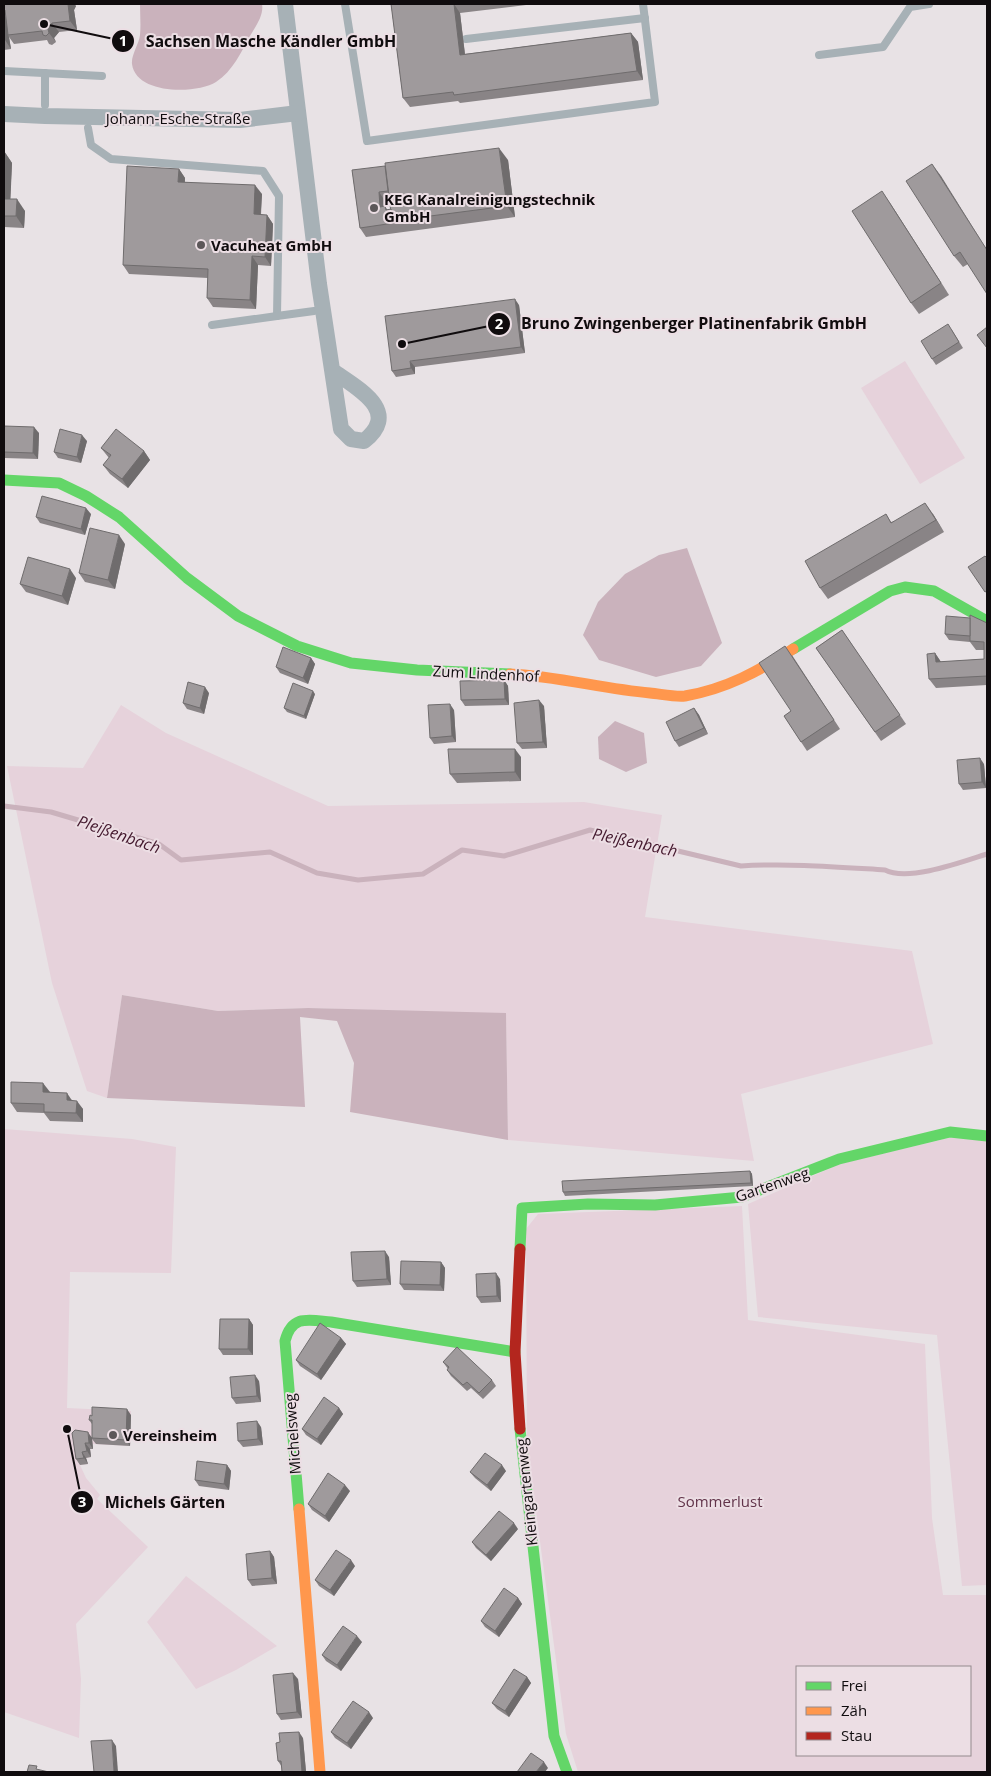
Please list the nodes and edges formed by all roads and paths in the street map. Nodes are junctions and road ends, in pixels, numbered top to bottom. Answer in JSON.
{"nodes":[{"id":1,"x":285,"y":4,"type":"edge"},
{"id":2,"x":345,"y":4,"type":"edge"},
{"id":3,"x":643,"y":4,"type":"edge"},
{"id":4,"x":929,"y":4,"type":"edge"},
{"id":5,"x":645,"y":18,"type":"junction"},
{"id":6,"x":466,"y":39,"type":"dead end"},
{"id":7,"x":819,"y":55,"type":"dead end"},
{"id":8,"x":4,"y":71,"type":"edge"},
{"id":9,"x":45,"y":73,"type":"junction"},
{"id":10,"x":102,"y":76,"type":"dead end"},
{"id":11,"x":45,"y":110,"type":"junction"},
{"id":12,"x":298,"y":113,"type":"junction"},
{"id":13,"x":4,"y":114,"type":"edge"},
{"id":14,"x":88,"y":123,"type":"junction"},
{"id":15,"x":318,"y":310,"type":"junction"},
{"id":16,"x":277,"y":316,"type":"junction"},
{"id":17,"x":212,"y":325,"type":"dead end"},
{"id":18,"x":333,"y":371,"type":"dead end"},
{"id":19,"x":4,"y":480,"type":"edge"},
{"id":20,"x":987,"y":621,"type":"edge"},
{"id":21,"x":987,"y":1136,"type":"edge"},
{"id":22,"x":522,"y":1208,"type":"joint"},
{"id":23,"x":515,"y":1352,"type":"junction"},
{"id":24,"x":320,"y":1772,"type":"edge"},
{"id":25,"x":567,"y":1772,"type":"edge"}],
"edges":[{"from":1,"to":12,"type":"street"},
{"from":2,"to":5,"type":"lane"},
{"from":3,"to":5,"type":"lane"},
{"from":4,"to":7,"type":"lane"},
{"from":5,"to":6,"type":"lane"},
{"from":8,"to":9,"type":"lane"},
{"from":9,"to":10,"type":"lane"},
{"from":9,"to":11,"type":"lane"},
{"from":11,"to":13,"type":"street","name":"Johann-Esche-Straße"},
{"from":11,"to":14,"type":"street","name":"Johann-Esche-Straße"},
{"from":12,"to":14,"type":"street","name":"Johann-Esche-Straße"},
{"from":12,"to":15,"type":"street"},
{"from":14,"to":16,"type":"lane"},
{"from":15,"to":16,"type":"lane"},
{"from":15,"to":18,"type":"street"},
{"from":16,"to":17,"type":"lane"},
{"from":19,"to":20,"type":"street","name":"Zum Lindenhof"},
{"from":21,"to":22,"type":"street","name":"Gartenweg"},
{"from":22,"to":23,"type":"street","name":"Kleingartenweg"},
{"from":23,"to":24,"type":"street","name":"Michelsweg"},
{"from":23,"to":25,"type":"street","name":"Kleingartenweg"}]}
